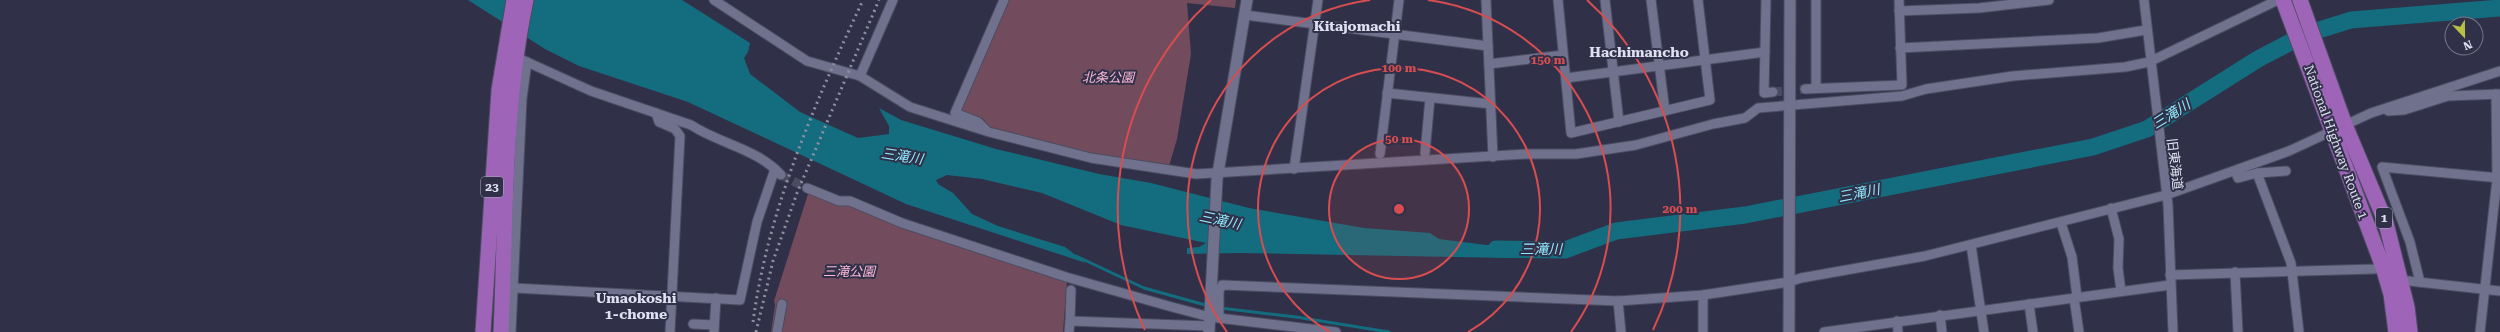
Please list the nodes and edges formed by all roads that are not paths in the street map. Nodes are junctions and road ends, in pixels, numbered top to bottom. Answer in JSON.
{"nodes":[{"id":1,"x":514,"y":0,"type":"edge"},
{"id":2,"x":526,"y":0,"type":"edge"},
{"id":3,"x":714,"y":0,"type":"edge"},
{"id":4,"x":893,"y":0,"type":"edge"},
{"id":5,"x":1004,"y":0,"type":"edge"},
{"id":6,"x":1247,"y":0,"type":"edge"},
{"id":7,"x":1318,"y":0,"type":"edge"},
{"id":8,"x":1399,"y":0,"type":"edge"},
{"id":9,"x":1486,"y":0,"type":"edge"},
{"id":10,"x":1558,"y":0,"type":"edge"},
{"id":11,"x":1605,"y":0,"type":"edge"},
{"id":12,"x":1651,"y":0,"type":"edge"},
{"id":13,"x":1698,"y":0,"type":"edge"},
{"id":14,"x":1766,"y":0,"type":"edge"},
{"id":15,"x":1816,"y":0,"type":"edge"},
{"id":16,"x":1899,"y":0,"type":"edge"},
{"id":17,"x":2049,"y":0,"type":"edge"},
{"id":18,"x":2144,"y":0,"type":"edge"},
{"id":19,"x":2278,"y":0,"type":"edge"},
{"id":20,"x":2283,"y":0,"type":"edge"},
{"id":21,"x":2300,"y":0,"type":"edge"},
{"id":22,"x":1790,"y":1,"type":"edge"},
{"id":23,"x":1899,"y":11,"type":"junction"},
{"id":24,"x":1245,"y":15,"type":"junction"},
{"id":25,"x":2298,"y":17,"type":"junction"},
{"id":26,"x":1315,"y":24,"type":"junction"},
{"id":27,"x":2146,"y":30,"type":"junction"},
{"id":28,"x":1395,"y":34,"type":"junction"},
{"id":29,"x":1488,"y":46,"type":"junction"},
{"id":30,"x":1900,"y":48,"type":"junction"},
{"id":31,"x":1765,"y":52,"type":"junction"},
{"id":32,"x":516,"y":53,"type":"junction"},
{"id":33,"x":1563,"y":55,"type":"junction"},
{"id":34,"x":1705,"y":60,"type":"junction"},
{"id":35,"x":1489,"y":64,"type":"junction"},
{"id":36,"x":1659,"y":66,"type":"junction"},
{"id":37,"x":2150,"y":66,"type":"junction"},
{"id":38,"x":2500,"y":71,"type":"edge"},
{"id":39,"x":1614,"y":72,"type":"junction"},
{"id":40,"x":860,"y":76,"type":"junction"},
{"id":41,"x":1566,"y":78,"type":"junction"},
{"id":42,"x":1816,"y":88,"type":"junction"},
{"id":43,"x":1805,"y":89,"type":"tunnel mouth"},
{"id":44,"x":1773,"y":92,"type":"dead end"},
{"id":45,"x":1387,"y":94,"type":"junction"},
{"id":46,"x":2498,"y":94,"type":"edge"},
{"id":47,"x":1430,"y":98,"type":"junction"},
{"id":48,"x":1491,"y":104,"type":"junction"},
{"id":49,"x":1665,"y":111,"type":"junction"},
{"id":50,"x":1790,"y":111,"type":"junction"},
{"id":51,"x":656,"y":113,"type":"junction"},
{"id":52,"x":2372,"y":113,"type":"junction"},
{"id":53,"x":1619,"y":122,"type":"junction"},
{"id":54,"x":2339,"y":129,"type":"junction"},
{"id":55,"x":989,"y":132,"type":"junction"},
{"id":56,"x":1425,"y":153,"type":"dead end"},
{"id":57,"x":1380,"y":154,"type":"dead end"},
{"id":58,"x":1493,"y":157,"type":"junction"},
{"id":59,"x":1294,"y":169,"type":"junction"},
{"id":60,"x":2235,"y":171,"type":"junction"},
{"id":61,"x":2286,"y":172,"type":"dead end"},
{"id":62,"x":2257,"y":173,"type":"junction"},
{"id":63,"x":1218,"y":176,"type":"junction"},
{"id":64,"x":2499,"y":178,"type":"edge"},
{"id":65,"x":807,"y":188,"type":"tunnel mouth"},
{"id":66,"x":2166,"y":195,"type":"junction"},
{"id":67,"x":2111,"y":208,"type":"junction"},
{"id":68,"x":2061,"y":223,"type":"junction"},
{"id":69,"x":1971,"y":245,"type":"junction"},
{"id":70,"x":2383,"y":267,"type":"junction"},
{"id":71,"x":2293,"y":270,"type":"junction"},
{"id":72,"x":2235,"y":272,"type":"junction"},
{"id":73,"x":2170,"y":275,"type":"junction"},
{"id":74,"x":1789,"y":280,"type":"junction"},
{"id":75,"x":2400,"y":280,"type":"junction"},
{"id":76,"x":2420,"y":282,"type":"junction"},
{"id":77,"x":2170,"y":285,"type":"junction"},
{"id":78,"x":514,"y":288,"type":"junction"},
{"id":79,"x":2486,"y":289,"type":"junction"},
{"id":80,"x":1071,"y":290,"type":"dead end"},
{"id":81,"x":2121,"y":291,"type":"junction"},
{"id":82,"x":2500,"y":291,"type":"edge"},
{"id":83,"x":671,"y":295,"type":"junction"},
{"id":84,"x":1703,"y":295,"type":"junction"},
{"id":85,"x":716,"y":298,"type":"junction"},
{"id":86,"x":2076,"y":298,"type":"junction"},
{"id":87,"x":1618,"y":301,"type":"junction"},
{"id":88,"x":782,"y":304,"type":"dead end"},
{"id":89,"x":2029,"y":304,"type":"junction"},
{"id":90,"x":1981,"y":311,"type":"junction"},
{"id":91,"x":1940,"y":315,"type":"junction"},
{"id":92,"x":1212,"y":320,"type":"edge"},
{"id":93,"x":1070,"y":322,"type":"junction"},
{"id":94,"x":1897,"y":322,"type":"junction"},
{"id":95,"x":693,"y":324,"type":"dead end"},
{"id":96,"x":714,"y":328,"type":"edge"},
{"id":97,"x":1282,"y":328,"type":"edge"},
{"id":98,"x":1836,"y":331,"type":"edge"},
{"id":99,"x":483,"y":332,"type":"edge"},
{"id":100,"x":501,"y":332,"type":"edge"},
{"id":101,"x":512,"y":332,"type":"edge"},
{"id":102,"x":670,"y":332,"type":"edge"},
{"id":103,"x":777,"y":332,"type":"edge"},
{"id":104,"x":1069,"y":332,"type":"edge"},
{"id":105,"x":1336,"y":332,"type":"edge"},
{"id":106,"x":1621,"y":332,"type":"edge"},
{"id":107,"x":1703,"y":332,"type":"edge"},
{"id":108,"x":1788,"y":332,"type":"edge"},
{"id":109,"x":1824,"y":332,"type":"edge"},
{"id":110,"x":1898,"y":332,"type":"edge"},
{"id":111,"x":1942,"y":332,"type":"edge"},
{"id":112,"x":1984,"y":332,"type":"edge"},
{"id":113,"x":2033,"y":332,"type":"edge"},
{"id":114,"x":2079,"y":332,"type":"edge"},
{"id":115,"x":2173,"y":332,"type":"edge"},
{"id":116,"x":2238,"y":332,"type":"edge"},
{"id":117,"x":2299,"y":332,"type":"edge"},
{"id":118,"x":2396,"y":332,"type":"edge"},
{"id":119,"x":2410,"y":332,"type":"edge"},
{"id":120,"x":2480,"y":332,"type":"edge"}],
"edges":[{"from":1,"to":32,"type":"highway","number":"23"},
{"from":2,"to":32,"type":"highway","number":"23"},
{"from":3,"to":40,"type":"street"},
{"from":4,"to":40,"type":"street"},
{"from":5,"to":55,"type":"street"},
{"from":6,"to":24,"type":"street"},
{"from":7,"to":26,"type":"street"},
{"from":8,"to":28,"type":"street"},
{"from":9,"to":29,"type":"street"},
{"from":10,"to":33,"type":"street"},
{"from":11,"to":39,"type":"street"},
{"from":12,"to":36,"type":"street"},
{"from":13,"to":34,"type":"street"},
{"from":14,"to":31,"type":"street"},
{"from":15,"to":42,"type":"street"},
{"from":16,"to":23,"type":"street"},
{"from":17,"to":23,"type":"street"},
{"from":18,"to":27,"type":"street","name":"旧東海道"},
{"from":19,"to":37,"type":"street"},
{"from":20,"to":25,"type":"highway","name":"National Highway Route 1","number":"1"},
{"from":21,"to":25,"type":"highway","name":"National Highway Route 1","number":"1"},
{"from":22,"to":50,"type":"street"},
{"from":23,"to":30,"type":"street"},
{"from":24,"to":26,"type":"street"},
{"from":24,"to":63,"type":"street"},
{"from":25,"to":54,"type":"highway","name":"National Highway Route 1","number":"1"},
{"from":26,"to":28,"type":"street"},
{"from":26,"to":59,"type":"street"},
{"from":27,"to":30,"type":"street"},
{"from":27,"to":37,"type":"street","name":"旧東海道"},
{"from":28,"to":29,"type":"street"},
{"from":28,"to":45,"type":"street"},
{"from":29,"to":35,"type":"street"},
{"from":30,"to":42,"type":"street"},
{"from":31,"to":34,"type":"street"},
{"from":31,"to":44,"type":"street"},
{"from":32,"to":51,"type":"street"},
{"from":32,"to":78,"type":"street"},
{"from":32,"to":99,"type":"highway","number":"23"},
{"from":32,"to":100,"type":"highway","number":"23"},
{"from":33,"to":35,"type":"street"},
{"from":33,"to":41,"type":"street"},
{"from":34,"to":36,"type":"street"},
{"from":34,"to":49,"type":"street"},
{"from":35,"to":48,"type":"street"},
{"from":36,"to":39,"type":"street"},
{"from":36,"to":49,"type":"street"},
{"from":37,"to":50,"type":"street"},
{"from":37,"to":66,"type":"street","name":"旧東海道"},
{"from":38,"to":52,"type":"street"},
{"from":39,"to":41,"type":"street"},
{"from":39,"to":53,"type":"street"},
{"from":40,"to":55,"type":"street"},
{"from":41,"to":53,"type":"street"},
{"from":42,"to":43,"type":"street"},
{"from":45,"to":47,"type":"street"},
{"from":45,"to":57,"type":"street"},
{"from":46,"to":52,"type":"street"},
{"from":46,"to":64,"type":"street"},
{"from":47,"to":48,"type":"street"},
{"from":47,"to":56,"type":"street"},
{"from":48,"to":58,"type":"street"},
{"from":49,"to":53,"type":"street"},
{"from":50,"to":58,"type":"street"},
{"from":50,"to":74,"type":"street"},
{"from":51,"to":83,"type":"street"},
{"from":51,"to":85,"type":"street"},
{"from":52,"to":54,"type":"street"},
{"from":54,"to":60,"type":"street"},
{"from":54,"to":70,"type":"highway","name":"National Highway Route 1","number":"1"},
{"from":54,"to":75,"type":"highway","name":"National Highway Route 1","number":"1"},
{"from":55,"to":63,"type":"street"},
{"from":58,"to":59,"type":"street"},
{"from":59,"to":63,"type":"street"},
{"from":60,"to":62,"type":"street"},
{"from":60,"to":66,"type":"street"},
{"from":61,"to":62,"type":"street"},
{"from":62,"to":71,"type":"street"},
{"from":63,"to":92,"type":"street"},
{"from":64,"to":76,"type":"street"},
{"from":64,"to":79,"type":"street"},
{"from":65,"to":92,"type":"street"},
{"from":66,"to":67,"type":"street"},
{"from":66,"to":73,"type":"street","name":"旧東海道"},
{"from":67,"to":68,"type":"street"},
{"from":67,"to":81,"type":"street"},
{"from":68,"to":69,"type":"street"},
{"from":68,"to":86,"type":"street"},
{"from":69,"to":74,"type":"street"},
{"from":69,"to":90,"type":"street"},
{"from":70,"to":71,"type":"street"},
{"from":70,"to":118,"type":"highway","name":"National Highway Route 1","number":"1"},
{"from":71,"to":72,"type":"street"},
{"from":71,"to":117,"type":"street"},
{"from":72,"to":73,"type":"street"},
{"from":72,"to":116,"type":"street"},
{"from":73,"to":77,"type":"street","name":"旧東海道"},
{"from":74,"to":84,"type":"street"},
{"from":74,"to":108,"type":"street"},
{"from":75,"to":76,"type":"street"},
{"from":75,"to":119,"type":"highway","name":"National Highway Route 1","number":"1"},
{"from":76,"to":79,"type":"street"},
{"from":77,"to":81,"type":"street"},
{"from":77,"to":115,"type":"street","name":"旧東海道"},
{"from":78,"to":83,"type":"street"},
{"from":78,"to":101,"type":"street"},
{"from":79,"to":82,"type":"street"},
{"from":79,"to":120,"type":"street"},
{"from":80,"to":93,"type":"street"},
{"from":81,"to":86,"type":"street"},
{"from":83,"to":85,"type":"street"},
{"from":83,"to":102,"type":"street"},
{"from":84,"to":87,"type":"street"},
{"from":84,"to":107,"type":"street"},
{"from":85,"to":96,"type":"street"},
{"from":86,"to":89,"type":"street"},
{"from":86,"to":114,"type":"street"},
{"from":87,"to":92,"type":"street"},
{"from":87,"to":106,"type":"street"},
{"from":88,"to":103,"type":"street"},
{"from":89,"to":90,"type":"street"},
{"from":89,"to":113,"type":"street"},
{"from":90,"to":91,"type":"street"},
{"from":90,"to":112,"type":"street"},
{"from":91,"to":94,"type":"street"},
{"from":91,"to":111,"type":"street"},
{"from":92,"to":93,"type":"street"},
{"from":92,"to":97,"type":"street"},
{"from":93,"to":104,"type":"street"},
{"from":94,"to":98,"type":"street"},
{"from":94,"to":110,"type":"street"},
{"from":95,"to":96,"type":"street"},
{"from":97,"to":105,"type":"street"},
{"from":98,"to":109,"type":"street"}]}
